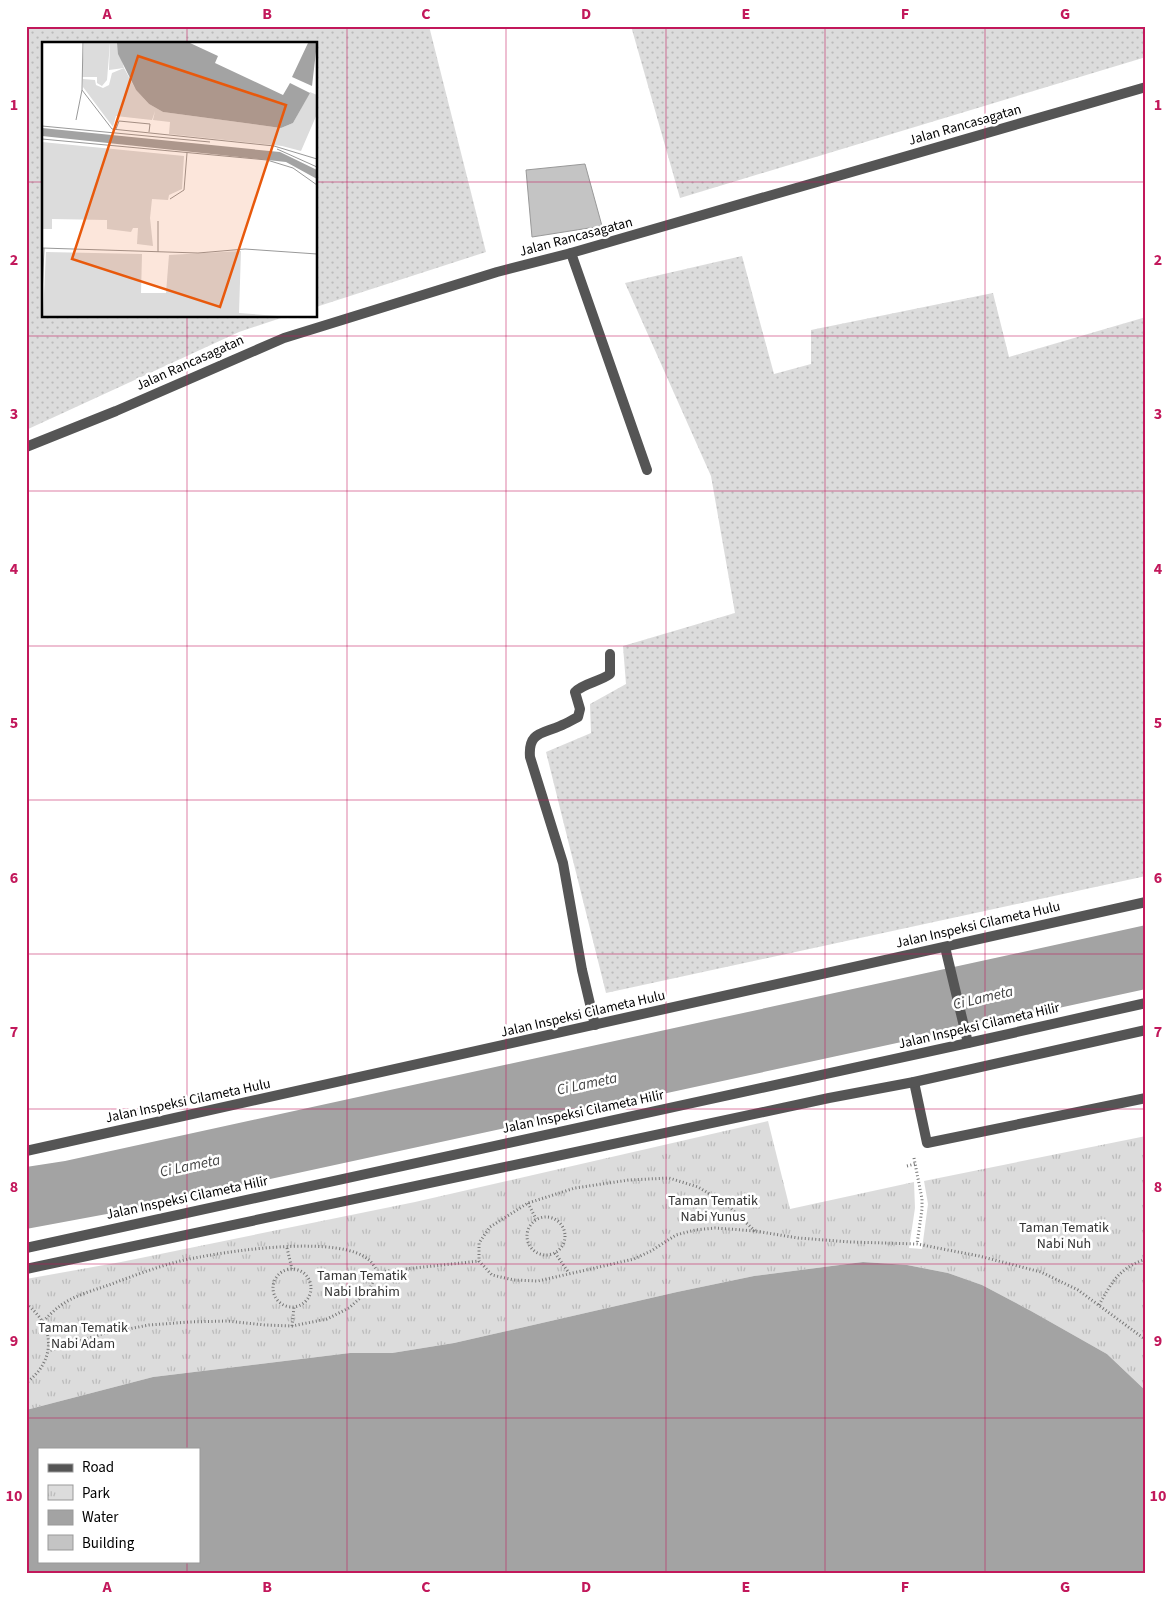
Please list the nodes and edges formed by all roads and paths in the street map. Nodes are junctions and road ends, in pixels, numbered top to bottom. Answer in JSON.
{"nodes":[{"id":1,"x":1146,"y":87,"type":"edge"},
{"id":2,"x":571,"y":253,"type":"junction"},
{"id":3,"x":26,"y":447,"type":"edge"},
{"id":4,"x":646,"y":470,"type":"dead end"},
{"id":5,"x":610,"y":654,"type":"dead end"},
{"id":6,"x":1146,"y":902,"type":"edge"},
{"id":7,"x":945,"y":947,"type":"junction"},
{"id":8,"x":1146,"y":1003,"type":"edge"},
{"id":9,"x":595,"y":1025,"type":"junction"},
{"id":10,"x":1146,"y":1030,"type":"edge"},
{"id":11,"x":968,"y":1043,"type":"junction"},
{"id":12,"x":914,"y":1082,"type":"junction"},
{"id":13,"x":1146,"y":1098,"type":"edge"},
{"id":14,"x":26,"y":1151,"type":"edge"},
{"id":15,"x":913,"y":1156,"type":"dead end"},
{"id":16,"x":915,"y":1164,"type":"junction"},
{"id":17,"x":907,"y":1166,"type":"dead end"},
{"id":18,"x":528,"y":1203,"type":"junction"},
{"id":19,"x":536,"y":1219,"type":"junction"},
{"id":20,"x":755,"y":1232,"type":"junction"},
{"id":21,"x":917,"y":1244,"type":"junction"},
{"id":22,"x":26,"y":1248,"type":"edge"},
{"id":23,"x":287,"y":1248,"type":"junction"},
{"id":24,"x":555,"y":1253,"type":"junction"},
{"id":25,"x":1146,"y":1259,"type":"edge"},
{"id":26,"x":479,"y":1261,"type":"junction"},
{"id":27,"x":26,"y":1269,"type":"edge"},
{"id":28,"x":292,"y":1269,"type":"junction"},
{"id":29,"x":378,"y":1272,"type":"junction"},
{"id":30,"x":569,"y":1273,"type":"junction"},
{"id":31,"x":26,"y":1304,"type":"edge"},
{"id":32,"x":1099,"y":1305,"type":"junction"},
{"id":33,"x":294,"y":1307,"type":"junction"},
{"id":34,"x":43,"y":1321,"type":"junction"},
{"id":35,"x":292,"y":1326,"type":"junction"},
{"id":36,"x":1146,"y":1340,"type":"edge"},
{"id":37,"x":48,"y":1351,"type":"junction"},
{"id":38,"x":26,"y":1383,"type":"edge"}],
"edges":[{"from":1,"to":2,"type":"street","name":"Jalan Rancasagatan"},
{"from":2,"to":3,"type":"street","name":"Jalan Rancasagatan"},
{"from":2,"to":4,"type":"street"},
{"from":5,"to":9,"type":"street"},
{"from":6,"to":7,"type":"street","name":"Jalan Inspeksi Cilameta Hulu"},
{"from":7,"to":9,"type":"street","name":"Jalan Inspeksi Cilameta Hulu"},
{"from":7,"to":11,"type":"street"},
{"from":8,"to":11,"type":"street","name":"Jalan Inspeksi Cilameta Hilir"},
{"from":9,"to":14,"type":"street","name":"Jalan Inspeksi Cilameta Hulu"},
{"from":10,"to":12,"type":"street"},
{"from":11,"to":22,"type":"street","name":"Jalan Inspeksi Cilameta Hilir"},
{"from":12,"to":13,"type":"street"},
{"from":12,"to":27,"type":"street"},
{"from":15,"to":16,"type":"path"},
{"from":16,"to":17,"type":"path"},
{"from":16,"to":21,"type":"path"},
{"from":18,"to":19,"type":"path"},
{"from":18,"to":20,"type":"path"},
{"from":18,"to":26,"type":"path"},
{"from":19,"to":24,"type":"path"},
{"from":19,"to":24,"type":"path"},
{"from":20,"to":21,"type":"path"},
{"from":20,"to":30,"type":"path"},
{"from":21,"to":32,"type":"path"},
{"from":23,"to":28,"type":"path"},
{"from":23,"to":29,"type":"path"},
{"from":23,"to":34,"type":"path"},
{"from":24,"to":30,"type":"path"},
{"from":25,"to":32,"type":"path"},
{"from":26,"to":29,"type":"path"},
{"from":26,"to":30,"type":"path"},
{"from":28,"to":33,"type":"path"},
{"from":28,"to":33,"type":"path"},
{"from":29,"to":35,"type":"path"},
{"from":31,"to":34,"type":"path"},
{"from":32,"to":36,"type":"path"},
{"from":33,"to":35,"type":"path"},
{"from":34,"to":37,"type":"path"},
{"from":35,"to":37,"type":"path"},
{"from":37,"to":38,"type":"path"}]}
